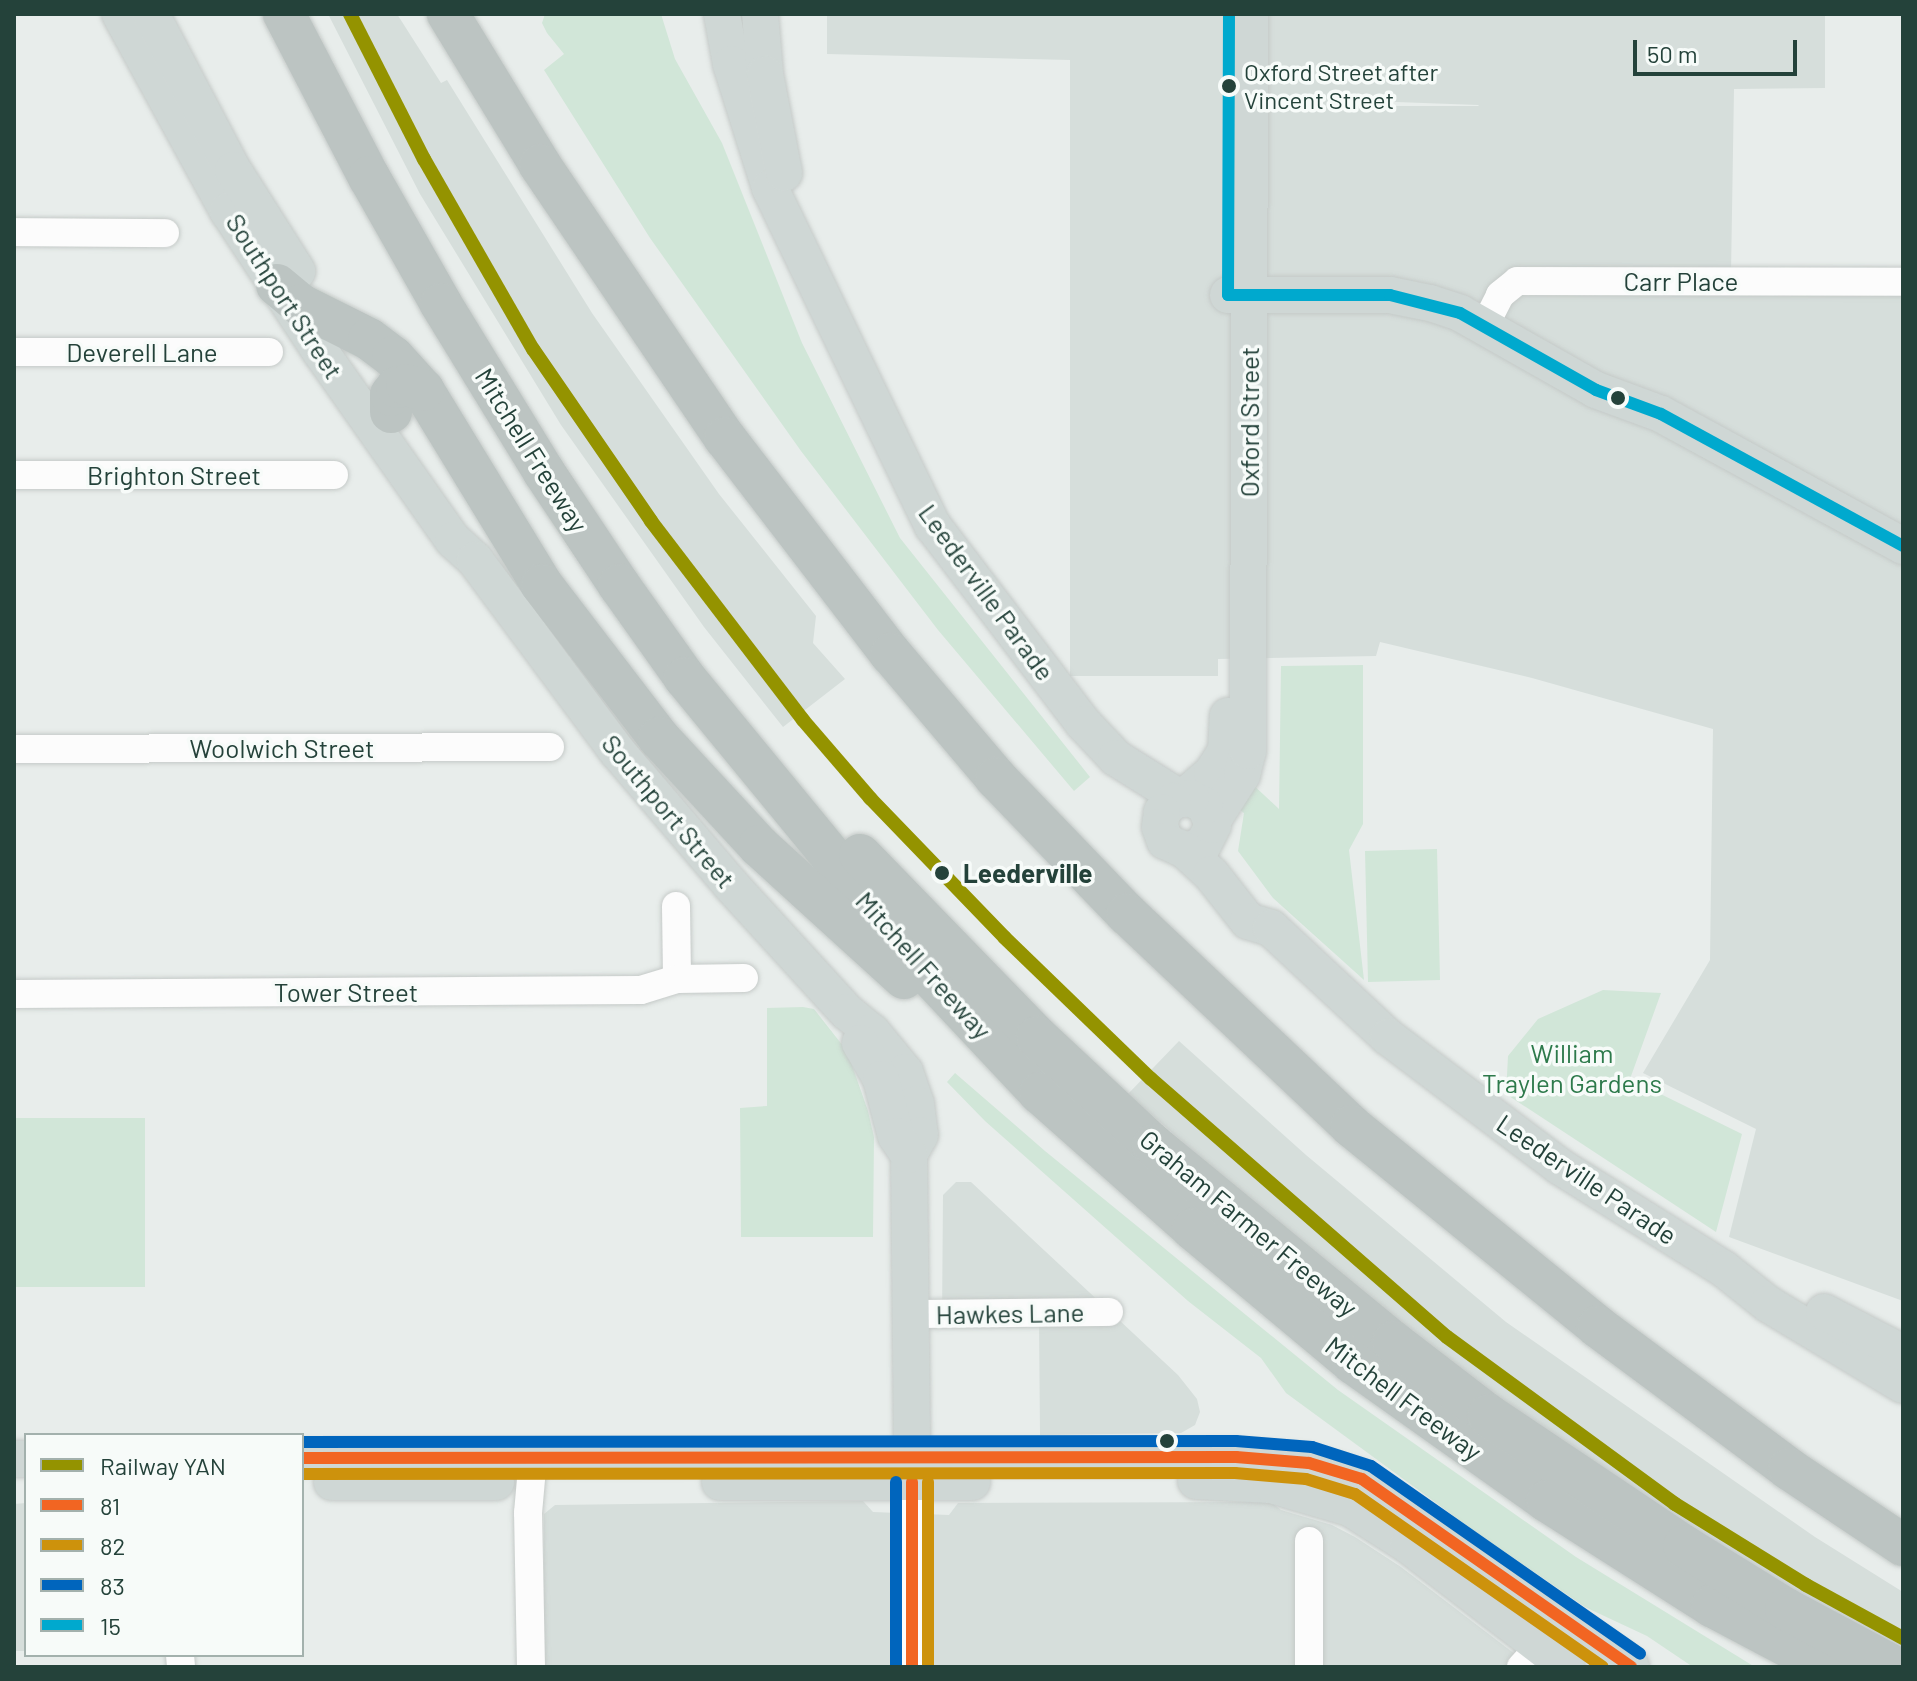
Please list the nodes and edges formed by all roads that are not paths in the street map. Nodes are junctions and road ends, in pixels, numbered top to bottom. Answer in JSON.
{"nodes":[{"id":1,"x":120,"y":14,"type":"edge"},
{"id":2,"x":151,"y":14,"type":"edge"},
{"id":3,"x":284,"y":14,"type":"edge"},
{"id":4,"x":448,"y":14,"type":"edge"},
{"id":5,"x":699,"y":14,"type":"edge"},
{"id":6,"x":722,"y":14,"type":"edge"},
{"id":7,"x":1229,"y":14,"type":"edge"},
{"id":8,"x":1250,"y":14,"type":"edge"},
{"id":9,"x":762,"y":19,"type":"edge"},
{"id":10,"x":731,"y":64,"type":"junction"},
{"id":11,"x":14,"y":232,"type":"edge"},
{"id":12,"x":165,"y":233,"type":"dead end"},
{"id":13,"x":1903,"y":282,"type":"edge"},
{"id":14,"x":814,"y":283,"type":"junction"},
{"id":15,"x":277,"y":285,"type":"junction"},
{"id":16,"x":1239,"y":287,"type":"junction"},
{"id":17,"x":1489,"y":318,"type":"junction"},
{"id":18,"x":328,"y":321,"type":"junction"},
{"id":19,"x":14,"y":352,"type":"edge"},
{"id":20,"x":269,"y":352,"type":"dead end"},
{"id":21,"x":407,"y":401,"type":"junction"},
{"id":22,"x":14,"y":475,"type":"edge"},
{"id":23,"x":334,"y":475,"type":"dead end"},
{"id":24,"x":1903,"y":546,"type":"edge"},
{"id":25,"x":475,"y":560,"type":"junction"},
{"id":26,"x":685,"y":678,"type":"junction"},
{"id":27,"x":550,"y":747,"type":"dead end"},
{"id":28,"x":14,"y":749,"type":"edge"},
{"id":29,"x":1174,"y":805,"type":"junction"},
{"id":30,"x":1203,"y":834,"type":"junction"},
{"id":31,"x":676,"y":906,"type":"dead end"},
{"id":32,"x":744,"y":978,"type":"dead end"},
{"id":33,"x":677,"y":979,"type":"junction"},
{"id":34,"x":14,"y":994,"type":"edge"},
{"id":35,"x":1040,"y":1093,"type":"junction"},
{"id":36,"x":1724,"y":1269,"type":"junction"},
{"id":37,"x":1109,"y":1312,"type":"dead end"},
{"id":38,"x":911,"y":1314,"type":"junction"},
{"id":39,"x":1903,"y":1353,"type":"edge"},
{"id":40,"x":1903,"y":1385,"type":"edge"},
{"id":41,"x":304,"y":1458,"type":"edge"},
{"id":42,"x":533,"y":1469,"type":"junction"},
{"id":43,"x":912,"y":1470,"type":"junction"},
{"id":44,"x":304,"y":1482,"type":"edge"},
{"id":45,"x":1309,"y":1541,"type":"dead end"},
{"id":46,"x":1903,"y":1545,"type":"edge"},
{"id":47,"x":1543,"y":1660,"type":"edge"},
{"id":48,"x":531,"y":1667,"type":"edge"},
{"id":49,"x":912,"y":1667,"type":"edge"},
{"id":50,"x":1309,"y":1667,"type":"edge"},
{"id":51,"x":1631,"y":1667,"type":"edge"},
{"id":52,"x":1827,"y":1667,"type":"edge"},
{"id":53,"x":1894,"y":1667,"type":"edge"}],
"edges":[{"from":1,"to":15,"type":"main road","name":"Southport Street"},
{"from":2,"to":18,"type":"main road","name":"Southport Street"},
{"from":3,"to":26,"type":"highway","name":"Mitchell Freeway"},
{"from":4,"to":46,"type":"highway"},
{"from":5,"to":10,"type":"main road"},
{"from":6,"to":10,"type":"main road","name":"Leederville Parade"},
{"from":7,"to":16,"type":"main road","name":"Oxford Street"},
{"from":8,"to":16,"type":"main road","name":"Oxford Street"},
{"from":9,"to":14,"type":"main road","name":"Leederville Parade"},
{"from":10,"to":14,"type":"main road","name":"Leederville Parade"},
{"from":11,"to":12,"type":"street"},
{"from":13,"to":17,"type":"street","name":"Carr Place"},
{"from":14,"to":29,"type":"main road","name":"Leederville Parade"},
{"from":15,"to":18,"type":"highway"},
{"from":15,"to":25,"type":"main road","name":"Southport Street"},
{"from":16,"to":17,"type":"main road"},
{"from":16,"to":29,"type":"main road","name":"Oxford Street"},
{"from":16,"to":30,"type":"main road","name":"Oxford Street"},
{"from":17,"to":24,"type":"main road"},
{"from":18,"to":21,"type":"highway"},
{"from":19,"to":20,"type":"street","name":"Deverell Lane"},
{"from":21,"to":25,"type":"main road","name":"Southport Street"},
{"from":21,"to":35,"type":"highway"},
{"from":22,"to":23,"type":"street","name":"Brighton Street"},
{"from":25,"to":38,"type":"main road","name":"Southport Street"},
{"from":26,"to":35,"type":"highway","name":"Mitchell Freeway"},
{"from":26,"to":53,"type":"highway","name":"Graham Farmer Freeway"},
{"from":27,"to":28,"type":"street","name":"Woolwich Street"},
{"from":29,"to":30,"type":"main road"},
{"from":29,"to":30,"type":"main road"},
{"from":30,"to":36,"type":"main road","name":"Leederville Parade"},
{"from":31,"to":33,"type":"street"},
{"from":32,"to":33,"type":"street","name":"Tower Street"},
{"from":33,"to":34,"type":"street","name":"Tower Street"},
{"from":35,"to":52,"type":"highway","name":"Mitchell Freeway"},
{"from":36,"to":39,"type":"main road","name":"Leederville Parade"},
{"from":36,"to":40,"type":"main road","name":"Leederville Parade"},
{"from":37,"to":38,"type":"street","name":"Hawkes Lane"},
{"from":38,"to":43,"type":"main road","name":"Southport Street"},
{"from":41,"to":42,"type":"main road"},
{"from":42,"to":43,"type":"main road"},
{"from":42,"to":44,"type":"main road"},
{"from":42,"to":48,"type":"street"},
{"from":43,"to":47,"type":"main road"},
{"from":43,"to":49,"type":"street","name":"Southport Street"},
{"from":43,"to":51,"type":"main road"},
{"from":45,"to":50,"type":"street"}]}
